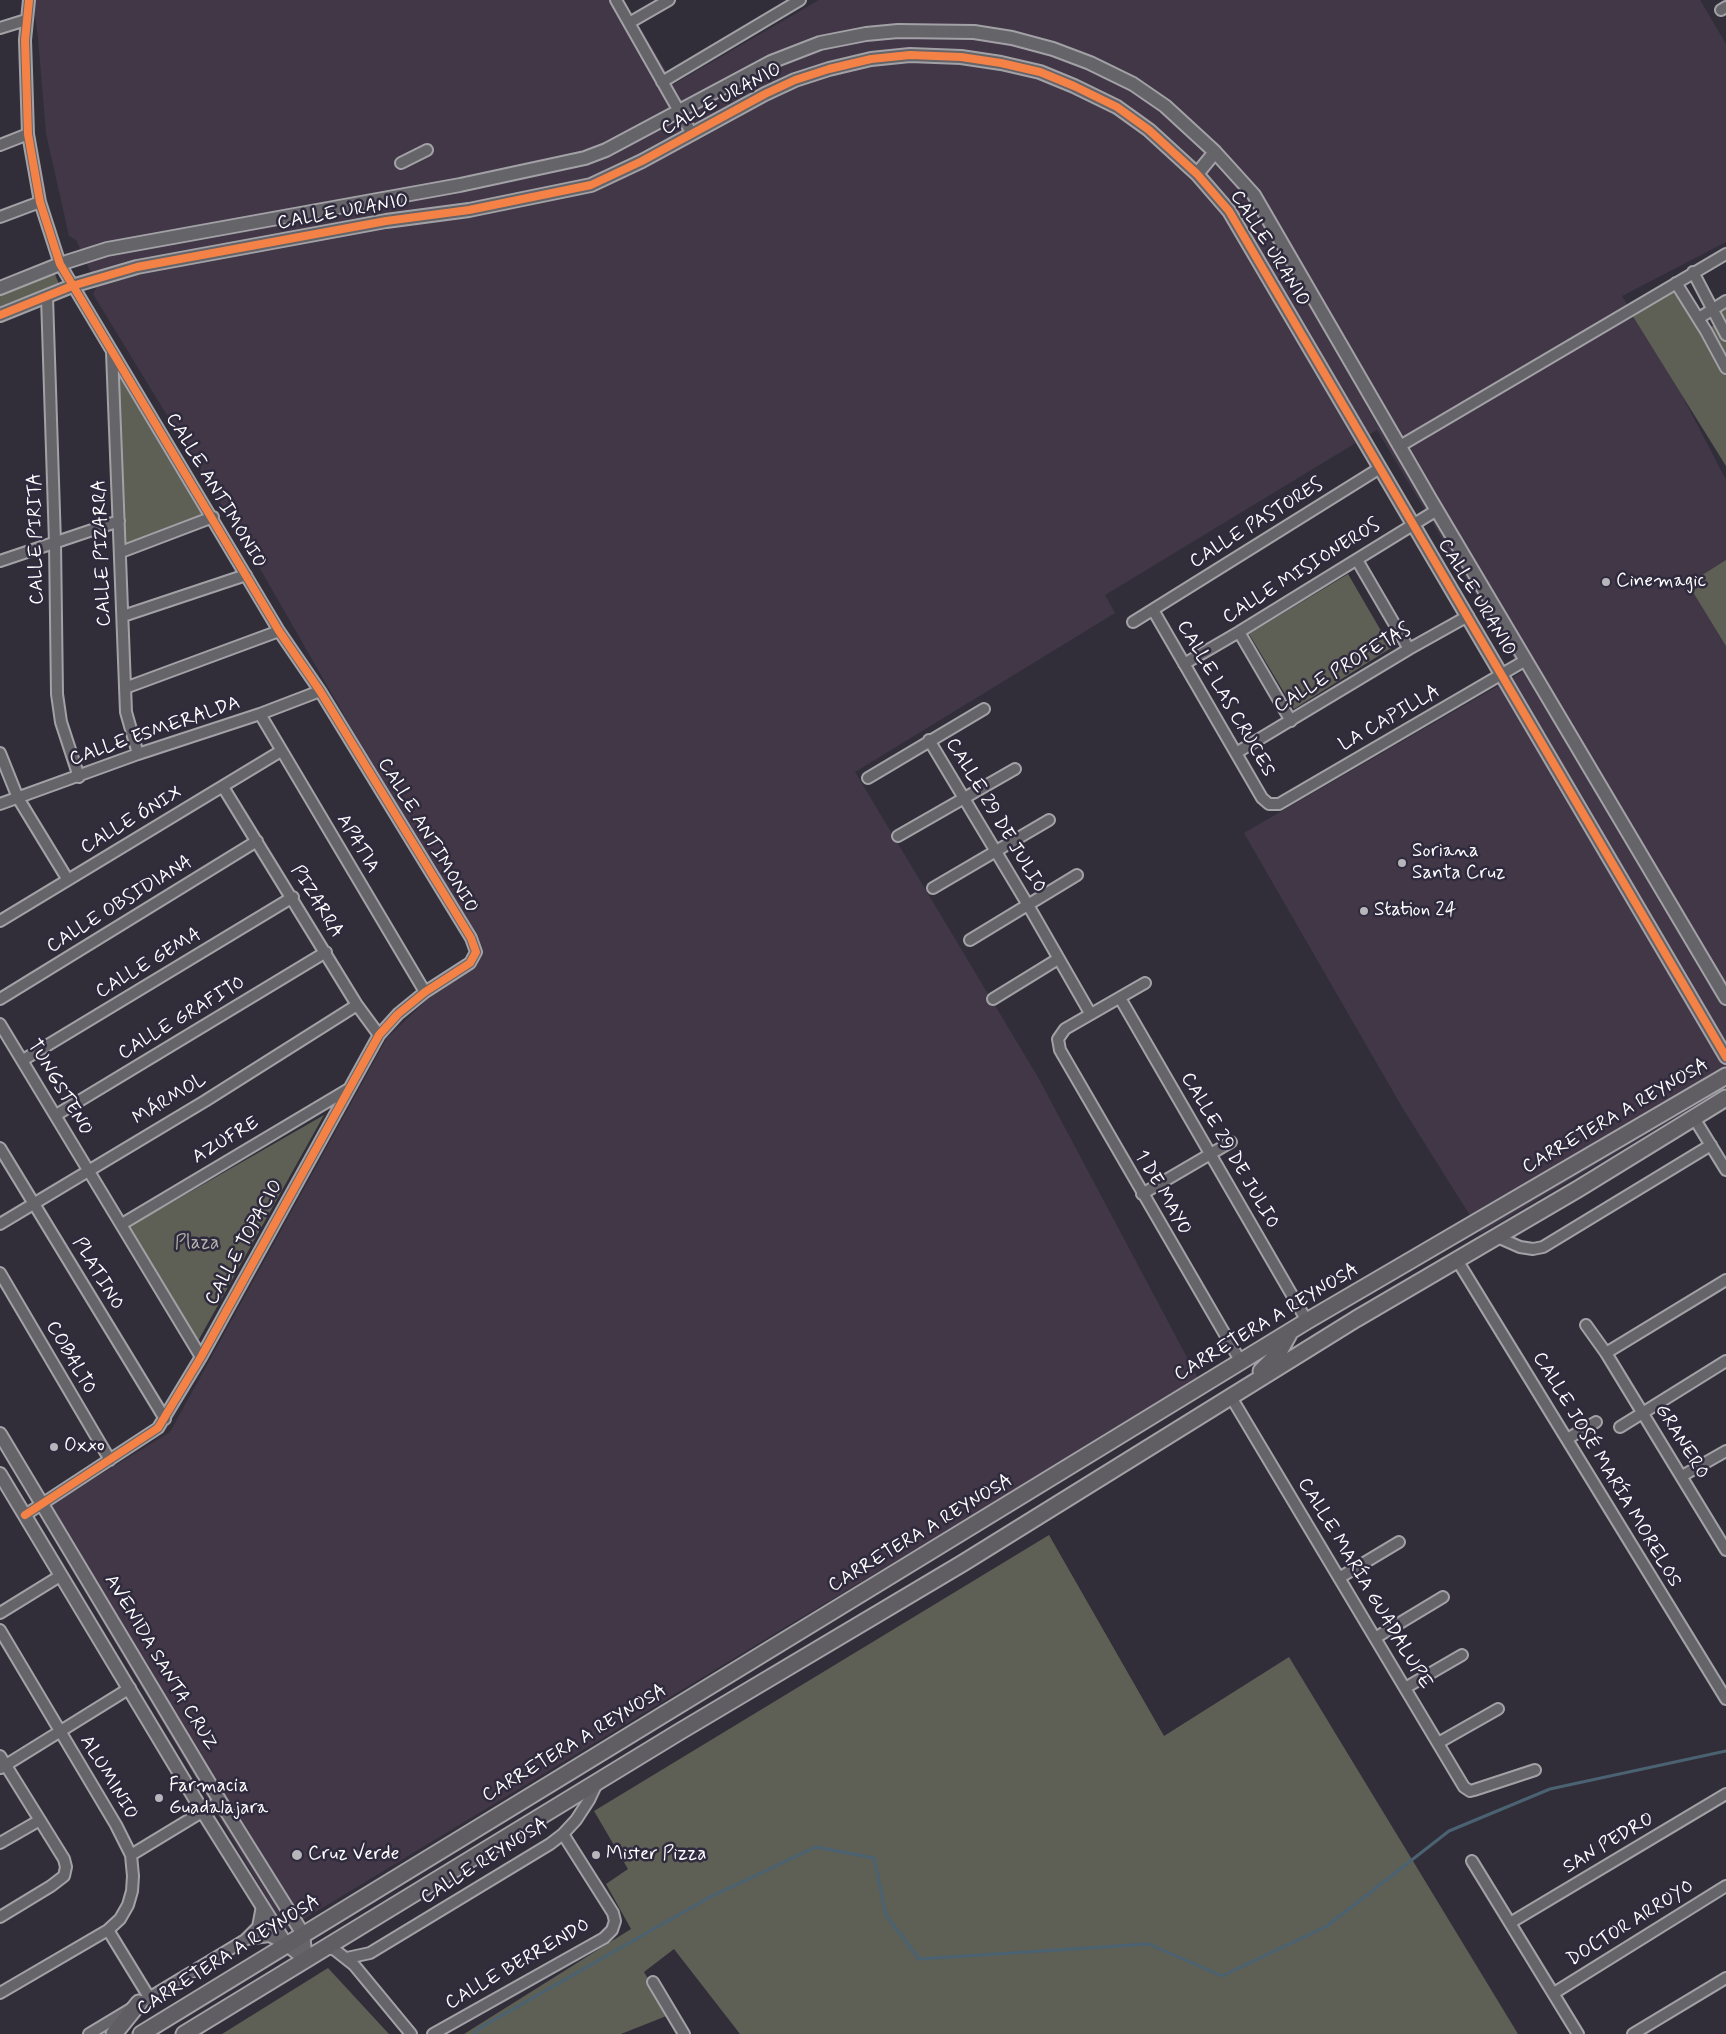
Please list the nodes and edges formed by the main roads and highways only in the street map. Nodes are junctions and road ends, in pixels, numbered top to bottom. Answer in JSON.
{"nodes":[{"id":1,"x":1726,"y":1076,"type":"edge"},
{"id":2,"x":1726,"y":1098,"type":"edge"},
{"id":3,"x":1616,"y":1140,"type":"junction"},
{"id":4,"x":1578,"y":1189,"type":"junction"},
{"id":5,"x":1330,"y":1308,"type":"junction"},
{"id":6,"x":1356,"y":1320,"type":"junction"},
{"id":7,"x":1290,"y":1332,"type":"junction"},
{"id":8,"x":1241,"y":1362,"type":"junction"},
{"id":9,"x":1248,"y":1386,"type":"junction"},
{"id":10,"x":1187,"y":1423,"type":"junction"},
{"id":11,"x":746,"y":1664,"type":"junction"},
{"id":12,"x":758,"y":1685,"type":"junction"},
{"id":13,"x":144,"y":2000,"type":"road end"},
{"id":14,"x":114,"y":2034,"type":"edge"},
{"id":15,"x":141,"y":2034,"type":"edge"},
{"id":16,"x":184,"y":2034,"type":"edge"}],
"edges":[{"from":1,"to":3,"type":"main road","name":"CARRETERA A REYNOSA"},
{"from":2,"to":4,"type":"main road","name":"CARRETERA A REYNOSA"},
{"from":3,"to":4,"type":"main road"},
{"from":3,"to":5,"type":"main road","name":"CARRETERA A REYNOSA"},
{"from":4,"to":6,"type":"main road","name":"CARRETERA A REYNOSA"},
{"from":5,"to":6,"type":"main road"},
{"from":5,"to":7,"type":"main road","name":"CARRETERA A REYNOSA"},
{"from":6,"to":9,"type":"main road","name":"CARRETERA A REYNOSA"},
{"from":7,"to":8,"type":"main road","name":"CARRETERA A REYNOSA"},
{"from":7,"to":9,"type":"main road"},
{"from":8,"to":10,"type":"main road"},
{"from":8,"to":11,"type":"main road","name":"CARRETERA A REYNOSA"},
{"from":9,"to":10,"type":"main road","name":"CARRETERA A REYNOSA"},
{"from":10,"to":12,"type":"main road","name":"CARRETERA A REYNOSA"},
{"from":11,"to":12,"type":"main road"},
{"from":11,"to":15,"type":"main road","name":"CARRETERA A REYNOSA"},
{"from":12,"to":16,"type":"main road","name":"CARRETERA A REYNOSA"},
{"from":13,"to":14,"type":"main road"}]}
